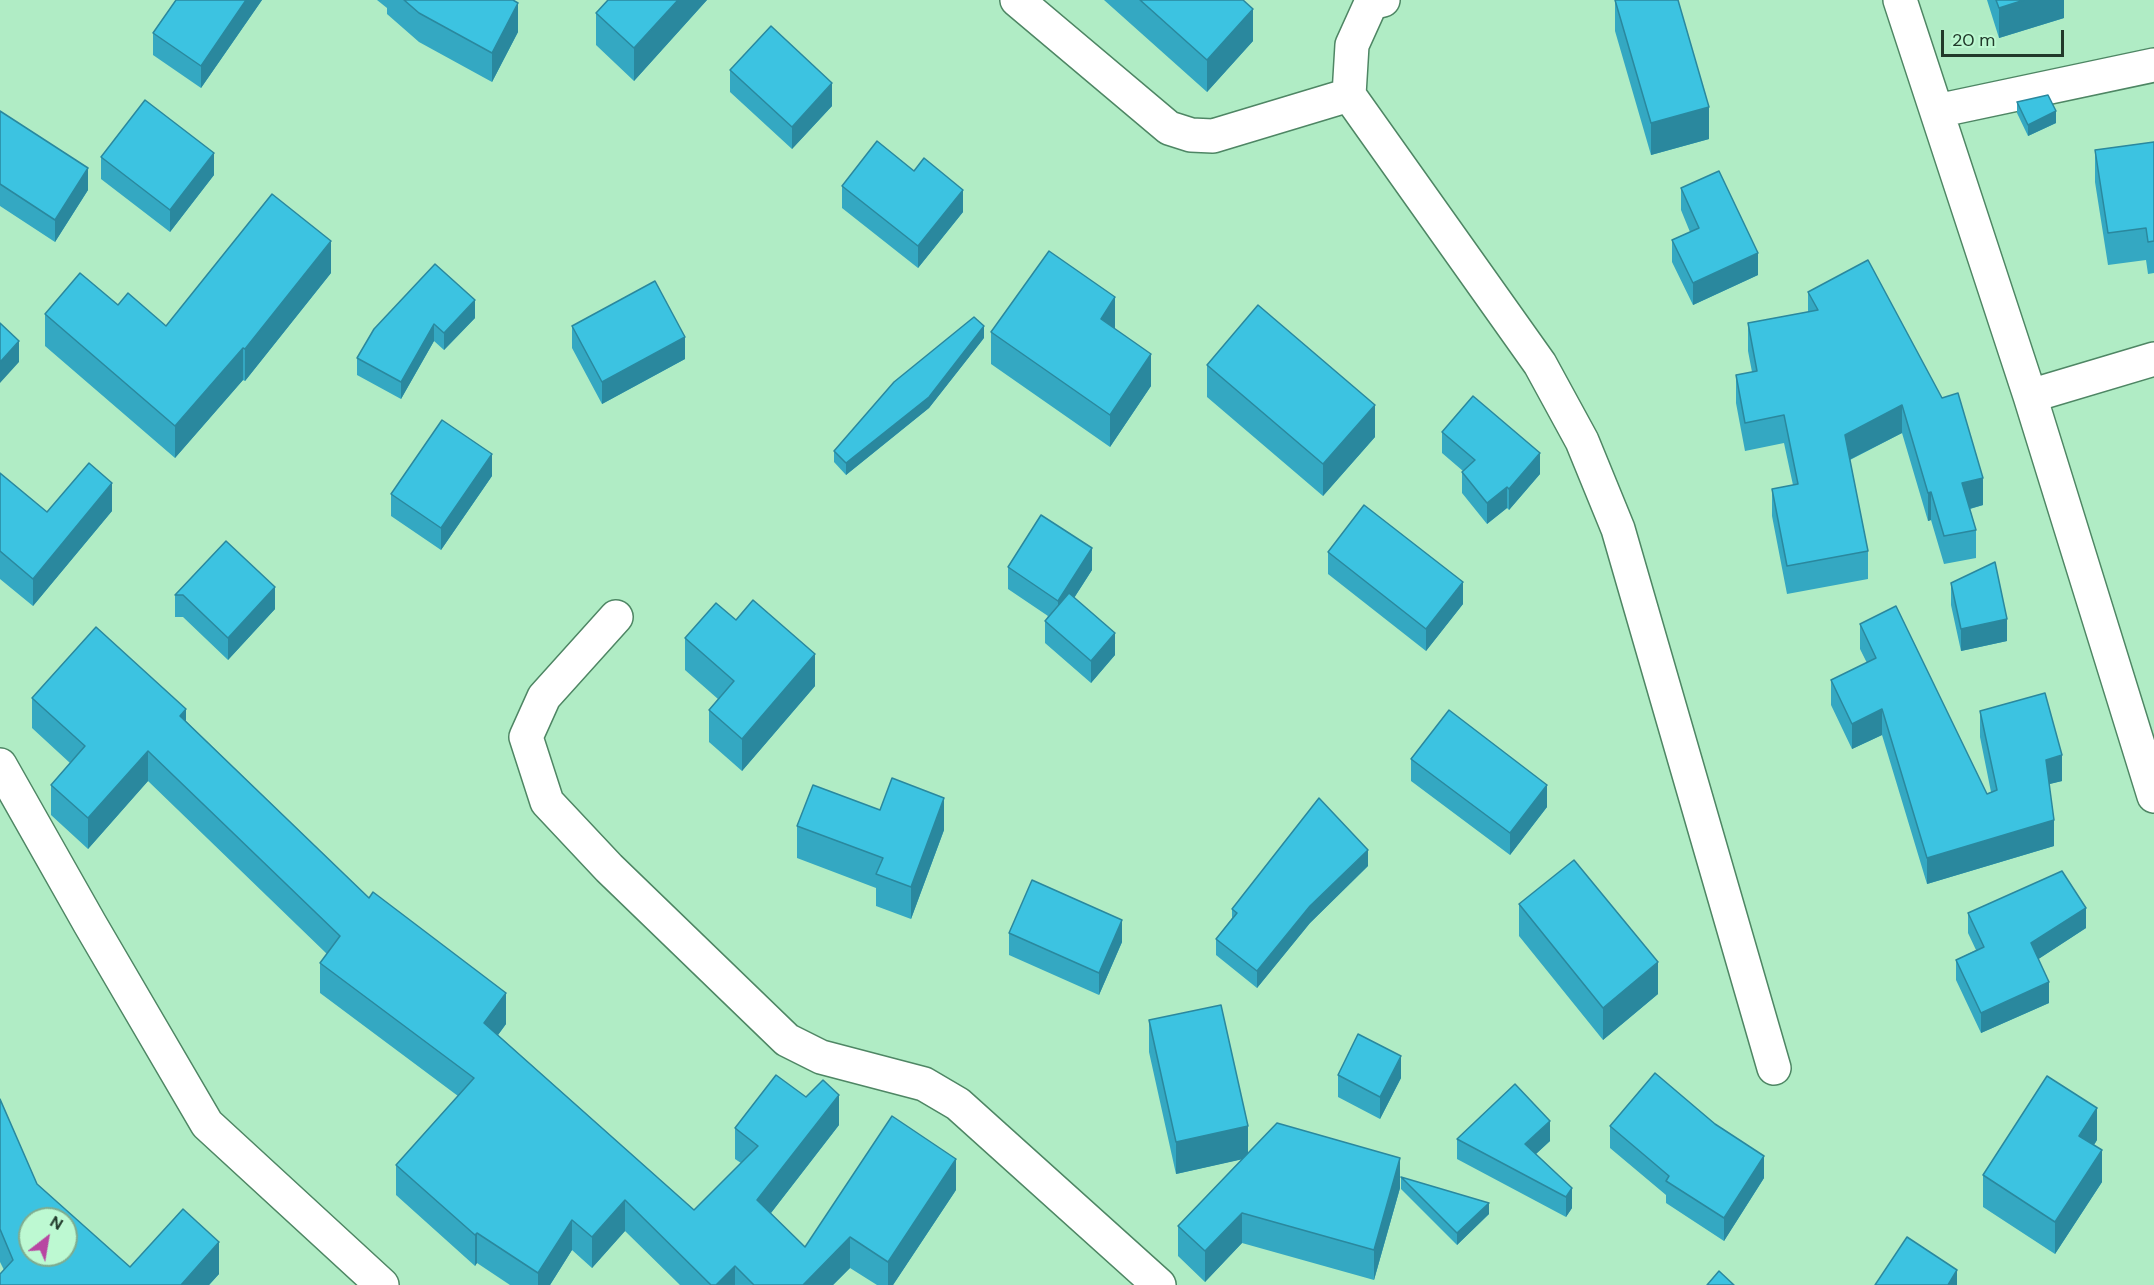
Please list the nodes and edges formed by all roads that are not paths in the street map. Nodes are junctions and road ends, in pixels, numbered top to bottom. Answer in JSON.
{"nodes":[{"id":1,"x":1017,"y":0,"type":"edge"},
{"id":2,"x":1900,"y":0,"type":"edge"},
{"id":3,"x":1374,"y":1,"type":"edge"},
{"id":4,"x":2154,"y":65,"type":"edge"},
{"id":5,"x":1349,"y":95,"type":"junction"},
{"id":6,"x":1937,"y":111,"type":"junction"},
{"id":7,"x":2154,"y":359,"type":"edge"},
{"id":8,"x":2030,"y":396,"type":"junction"},
{"id":9,"x":616,"y":617,"type":"dead end"},
{"id":10,"x":0,"y":765,"type":"edge"},
{"id":11,"x":2154,"y":796,"type":"edge"},
{"id":12,"x":1774,"y":1068,"type":"dead end"},
{"id":13,"x":382,"y":1285,"type":"edge"},
{"id":14,"x":1159,"y":1285,"type":"edge"}],
"edges":[{"from":1,"to":5,"type":"street"},
{"from":2,"to":6,"type":"street"},
{"from":3,"to":5,"type":"street"},
{"from":4,"to":6,"type":"street"},
{"from":5,"to":12,"type":"street"},
{"from":6,"to":8,"type":"street"},
{"from":7,"to":8,"type":"street"},
{"from":8,"to":11,"type":"street"},
{"from":9,"to":14,"type":"street"},
{"from":10,"to":13,"type":"street"}]}
